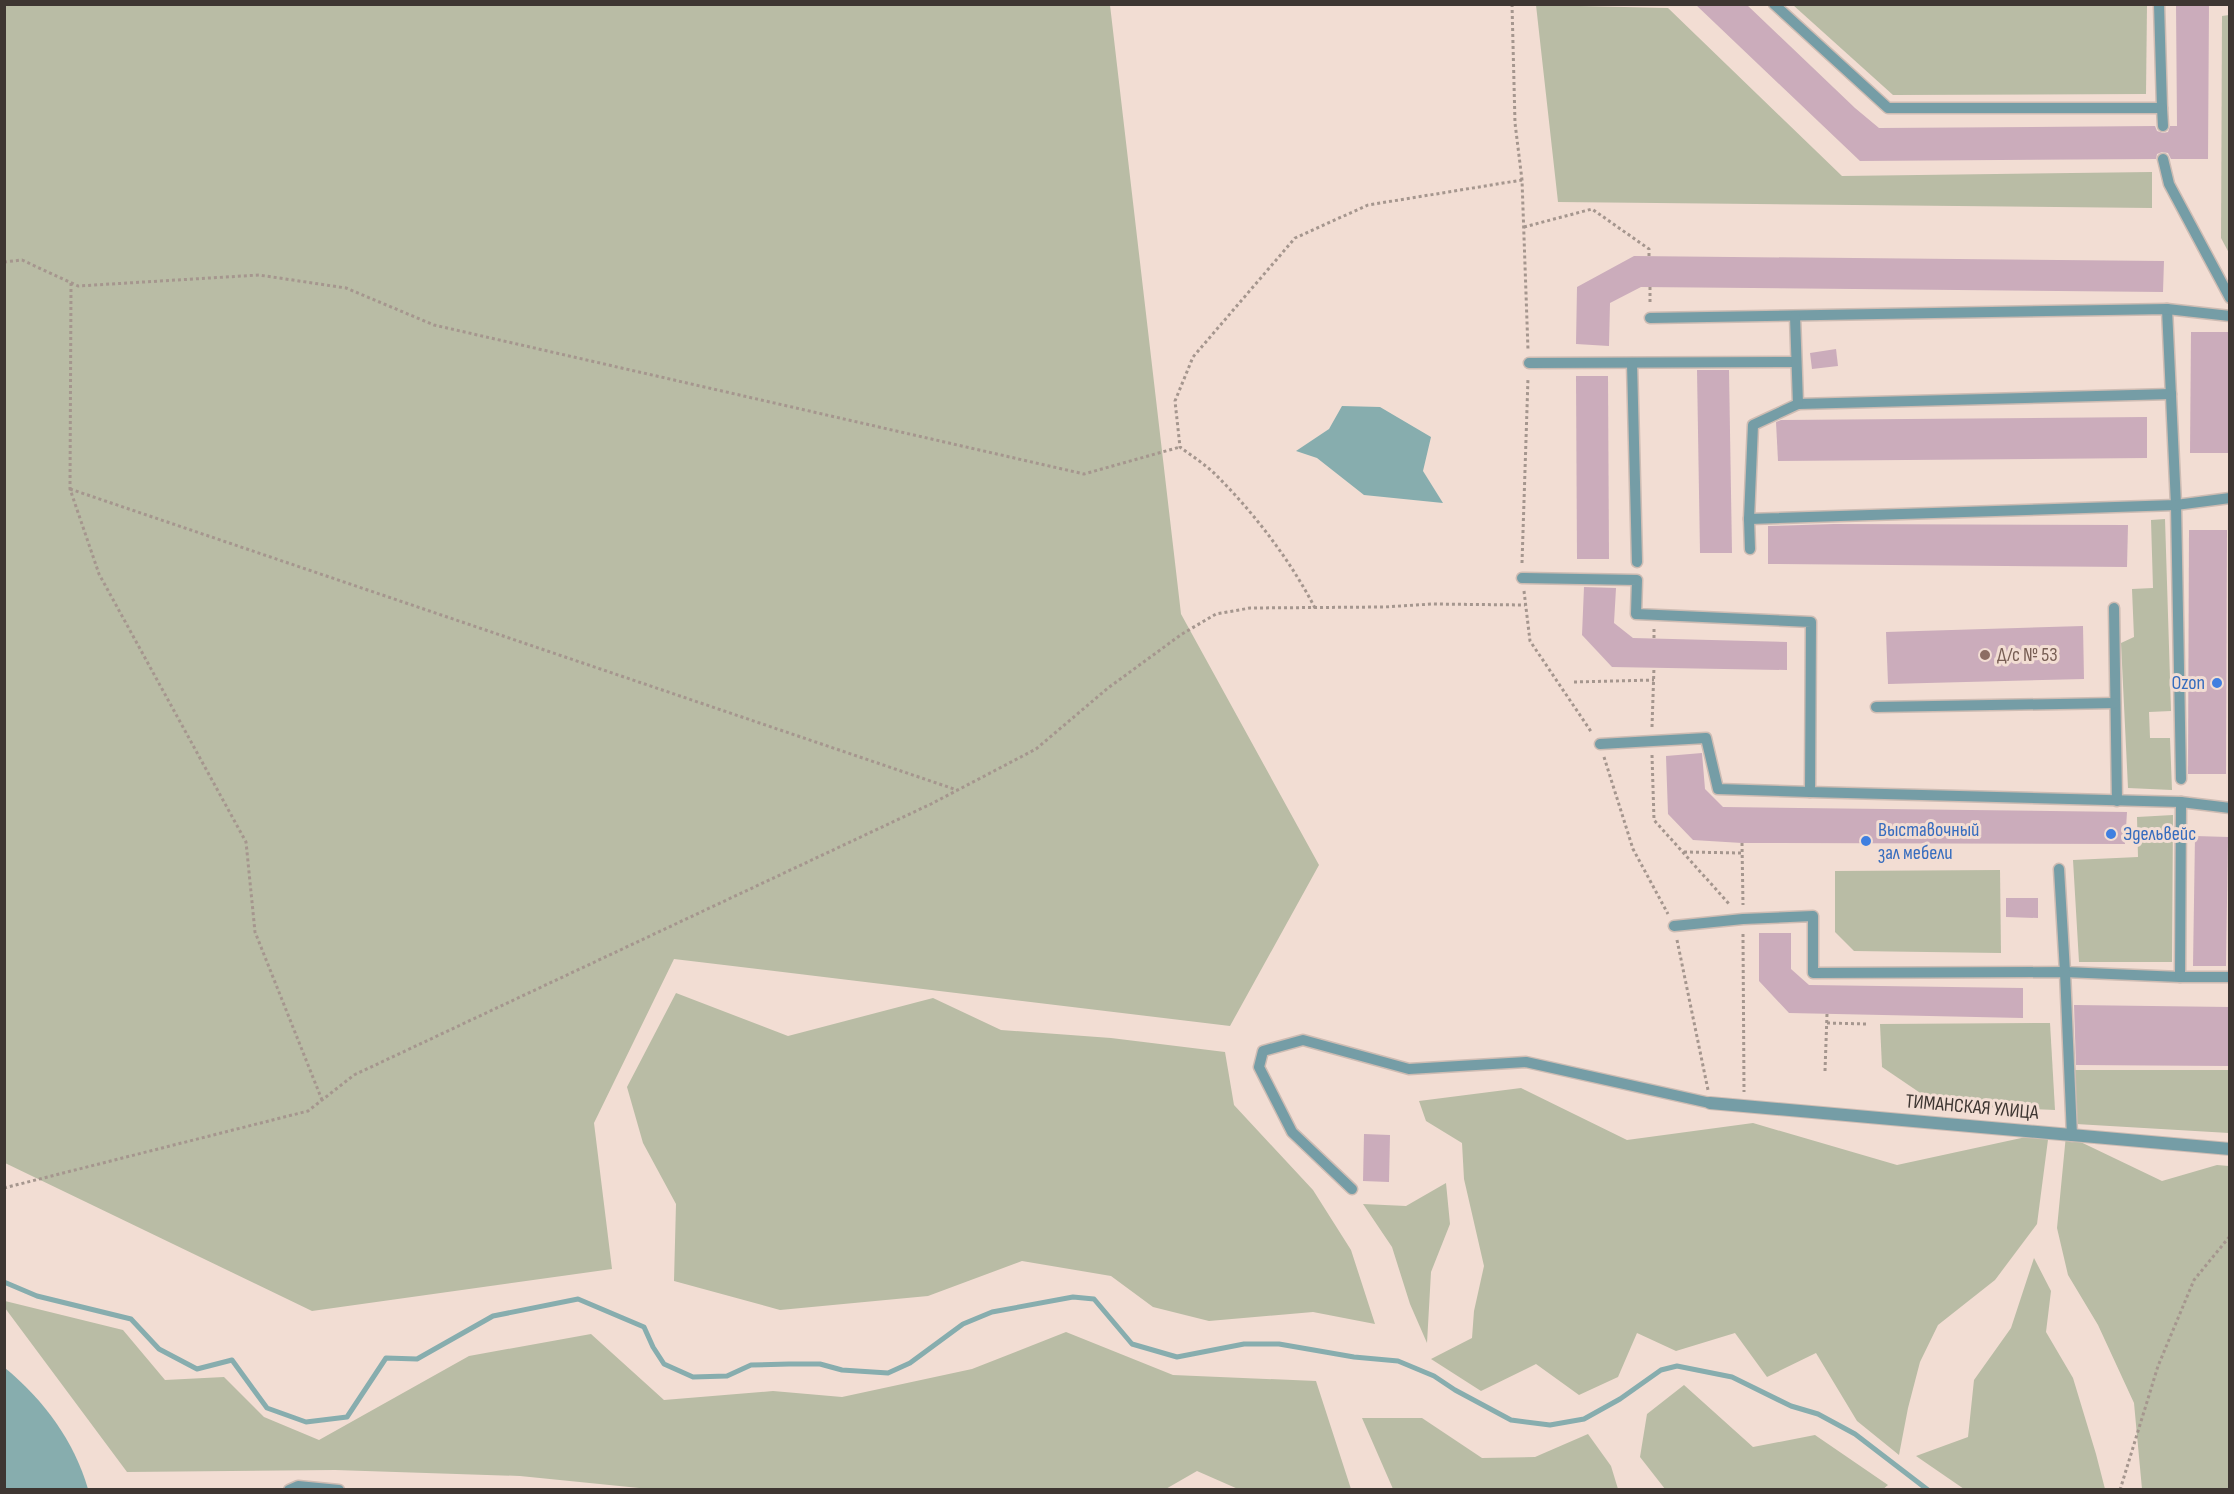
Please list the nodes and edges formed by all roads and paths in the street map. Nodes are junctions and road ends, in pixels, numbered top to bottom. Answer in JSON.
{"nodes":[{"id":1,"x":1512,"y":4,"type":"edge"},
{"id":2,"x":1774,"y":4,"type":"edge"},
{"id":3,"x":2159,"y":4,"type":"edge"},
{"id":4,"x":2162,"y":108,"type":"junction"},
{"id":5,"x":2163,"y":126,"type":"dead end"},
{"id":6,"x":2163,"y":159,"type":"dead end"},
{"id":7,"x":1522,"y":180,"type":"junction"},
{"id":8,"x":1524,"y":227,"type":"junction"},
{"id":9,"x":1649,"y":256,"type":"dead end"},
{"id":10,"x":4,"y":262,"type":"edge"},
{"id":11,"x":71,"y":283,"type":"junction"},
{"id":12,"x":2229,"y":298,"type":"edge"},
{"id":13,"x":2168,"y":309,"type":"junction"},
{"id":14,"x":1795,"y":316,"type":"junction"},
{"id":15,"x":2229,"y":316,"type":"edge"},
{"id":16,"x":1650,"y":318,"type":"dead end"},
{"id":17,"x":1796,"y":362,"type":"junction"},
{"id":18,"x":1528,"y":363,"type":"junction"},
{"id":19,"x":1632,"y":363,"type":"junction"},
{"id":20,"x":2171,"y":394,"type":"junction"},
{"id":21,"x":1798,"y":404,"type":"junction"},
{"id":22,"x":1180,"y":447,"type":"junction"},
{"id":23,"x":70,"y":489,"type":"junction"},
{"id":24,"x":2229,"y":498,"type":"edge"},
{"id":25,"x":2176,"y":505,"type":"junction"},
{"id":26,"x":1749,"y":519,"type":"junction"},
{"id":27,"x":1750,"y":549,"type":"dead end"},
{"id":28,"x":1637,"y":562,"type":"dead end"},
{"id":29,"x":1522,"y":578,"type":"junction"},
{"id":30,"x":1525,"y":605,"type":"junction"},
{"id":31,"x":1315,"y":608,"type":"junction"},
{"id":32,"x":2114,"y":608,"type":"dead end"},
{"id":33,"x":1654,"y":667,"type":"dead end"},
{"id":34,"x":1654,"y":680,"type":"junction"},
{"id":35,"x":1574,"y":682,"type":"dead end"},
{"id":36,"x":2115,"y":703,"type":"junction"},
{"id":37,"x":1875,"y":706,"type":"dead end"},
{"id":38,"x":1652,"y":740,"type":"junction"},
{"id":39,"x":1600,"y":744,"type":"junction"},
{"id":40,"x":2181,"y":779,"type":"dead end"},
{"id":41,"x":957,"y":790,"type":"junction"},
{"id":42,"x":1810,"y":792,"type":"junction"},
{"id":43,"x":2117,"y":801,"type":"junction"},
{"id":44,"x":2181,"y":802,"type":"junction"},
{"id":45,"x":2229,"y":808,"type":"edge"},
{"id":46,"x":1742,"y":843,"type":"dead end"},
{"id":47,"x":1683,"y":852,"type":"dead end"},
{"id":48,"x":1742,"y":853,"type":"junction"},
{"id":49,"x":2059,"y":869,"type":"dead end"},
{"id":50,"x":1743,"y":919,"type":"junction"},
{"id":51,"x":1674,"y":926,"type":"junction"},
{"id":52,"x":2065,"y":972,"type":"junction"},
{"id":53,"x":2180,"y":977,"type":"junction"},
{"id":54,"x":2229,"y":977,"type":"edge"},
{"id":55,"x":1827,"y":1014,"type":"dead end"},
{"id":56,"x":1827,"y":1023,"type":"junction"},
{"id":57,"x":1867,"y":1024,"type":"dead end"},
{"id":58,"x":1825,"y":1071,"type":"dead end"},
{"id":59,"x":322,"y":1100,"type":"junction"},
{"id":60,"x":1710,"y":1103,"type":"junction"},
{"id":61,"x":2072,"y":1136,"type":"junction"},
{"id":62,"x":2229,"y":1149,"type":"edge"},
{"id":63,"x":4,"y":1188,"type":"edge"},
{"id":64,"x":1352,"y":1189,"type":"dead end"},
{"id":65,"x":2229,"y":1236,"type":"edge"},
{"id":66,"x":289,"y":1490,"type":"edge"},
{"id":67,"x":339,"y":1490,"type":"edge"},
{"id":68,"x":2120,"y":1490,"type":"edge"}],
"edges":[{"from":1,"to":7,"type":"path"},
{"from":2,"to":4,"type":"lane"},
{"from":3,"to":4,"type":"lane"},
{"from":4,"to":5,"type":"lane"},
{"from":6,"to":12,"type":"lane"},
{"from":7,"to":8,"type":"path"},
{"from":7,"to":22,"type":"path"},
{"from":8,"to":9,"type":"path"},
{"from":8,"to":18,"type":"path"},
{"from":10,"to":11,"type":"path"},
{"from":11,"to":22,"type":"path"},
{"from":11,"to":23,"type":"path"},
{"from":13,"to":14,"type":"lane"},
{"from":13,"to":15,"type":"lane"},
{"from":13,"to":20,"type":"lane"},
{"from":14,"to":16,"type":"lane"},
{"from":14,"to":17,"type":"lane"},
{"from":17,"to":19,"type":"lane"},
{"from":17,"to":21,"type":"lane"},
{"from":18,"to":19,"type":"lane"},
{"from":18,"to":29,"type":"path"},
{"from":19,"to":28,"type":"lane"},
{"from":20,"to":21,"type":"lane"},
{"from":20,"to":25,"type":"lane"},
{"from":21,"to":26,"type":"lane"},
{"from":22,"to":31,"type":"path"},
{"from":23,"to":41,"type":"path"},
{"from":23,"to":59,"type":"path"},
{"from":24,"to":25,"type":"lane"},
{"from":25,"to":26,"type":"lane"},
{"from":25,"to":40,"type":"lane"},
{"from":26,"to":27,"type":"lane"},
{"from":29,"to":30,"type":"path"},
{"from":29,"to":42,"type":"lane"},
{"from":30,"to":31,"type":"path"},
{"from":30,"to":39,"type":"path"},
{"from":31,"to":41,"type":"path"},
{"from":32,"to":36,"type":"lane"},
{"from":33,"to":34,"type":"path"},
{"from":34,"to":35,"type":"path"},
{"from":34,"to":38,"type":"path"},
{"from":36,"to":37,"type":"lane"},
{"from":36,"to":43,"type":"lane"},
{"from":38,"to":39,"type":"lane"},
{"from":38,"to":42,"type":"lane"},
{"from":39,"to":51,"type":"path"},
{"from":41,"to":59,"type":"path"},
{"from":42,"to":43,"type":"lane"},
{"from":43,"to":44,"type":"lane"},
{"from":44,"to":45,"type":"lane"},
{"from":44,"to":53,"type":"lane"},
{"from":46,"to":48,"type":"path"},
{"from":47,"to":48,"type":"path"},
{"from":48,"to":50,"type":"path"},
{"from":49,"to":52,"type":"lane"},
{"from":50,"to":51,"type":"lane"},
{"from":50,"to":52,"type":"lane"},
{"from":51,"to":60,"type":"path"},
{"from":52,"to":53,"type":"lane"},
{"from":52,"to":61,"type":"lane"},
{"from":53,"to":54,"type":"lane"},
{"from":55,"to":56,"type":"path"},
{"from":56,"to":57,"type":"path"},
{"from":56,"to":58,"type":"path"},
{"from":59,"to":63,"type":"path"},
{"from":60,"to":61,"type":"street","name":"ТИМАНСКАЯ УЛИЦА"},
{"from":60,"to":64,"type":"lane"},
{"from":61,"to":62,"type":"street","name":"ТИМАНСКАЯ УЛИЦА"},
{"from":65,"to":68,"type":"path"},
{"from":66,"to":67,"type":"lane"}]}
